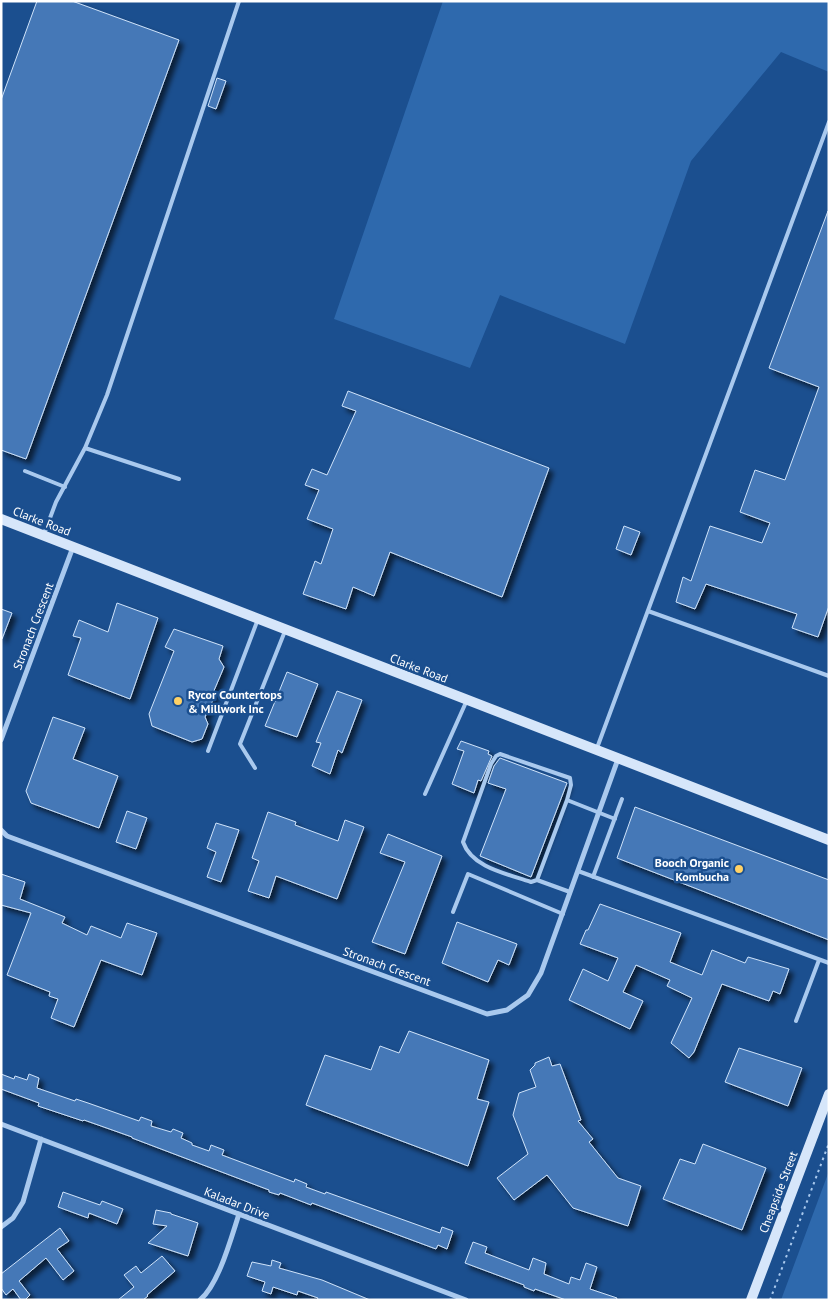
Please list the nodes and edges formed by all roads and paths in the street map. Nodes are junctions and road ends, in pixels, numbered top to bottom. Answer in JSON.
{"nodes":[{"id":1,"x":239,"y":1,"type":"edge"},
{"id":2,"x":829,"y":122,"type":"edge"},
{"id":3,"x":85,"y":448,"type":"junction"},
{"id":4,"x":25,"y":472,"type":"dead end"},
{"id":5,"x":179,"y":480,"type":"dead end"},
{"id":6,"x":65,"y":487,"type":"junction"},
{"id":7,"x":1,"y":519,"type":"edge"},
{"id":8,"x":44,"y":536,"type":"junction"},
{"id":9,"x":73,"y":547,"type":"junction"},
{"id":10,"x":648,"y":611,"type":"junction"},
{"id":11,"x":258,"y":619,"type":"junction"},
{"id":12,"x":285,"y":630,"type":"junction"},
{"id":13,"x":829,"y":676,"type":"edge"},
{"id":14,"x":466,"y":700,"type":"junction"},
{"id":15,"x":1,"y":740,"type":"edge"},
{"id":16,"x":596,"y":750,"type":"junction"},
{"id":17,"x":208,"y":751,"type":"dead end"},
{"id":18,"x":618,"y":759,"type":"junction"},
{"id":19,"x":255,"y":768,"type":"dead end"},
{"id":20,"x":425,"y":794,"type":"dead end"},
{"id":21,"x":622,"y":799,"type":"dead end"},
{"id":22,"x":567,"y":800,"type":"junction"},
{"id":23,"x":599,"y":813,"type":"junction"},
{"id":24,"x":615,"y":819,"type":"junction"},
{"id":25,"x":1,"y":830,"type":"edge"},
{"id":26,"x":829,"y":840,"type":"edge"},
{"id":27,"x":578,"y":871,"type":"junction"},
{"id":28,"x":593,"y":877,"type":"junction"},
{"id":29,"x":537,"y":880,"type":"junction"},
{"id":30,"x":570,"y":892,"type":"junction"},
{"id":31,"x":453,"y":912,"type":"dead end"},
{"id":32,"x":563,"y":914,"type":"junction"},
{"id":33,"x":819,"y":960,"type":"junction"},
{"id":34,"x":829,"y":963,"type":"edge"},
{"id":35,"x":796,"y":1020,"type":"dead end"},
{"id":36,"x":829,"y":1094,"type":"edge"},
{"id":37,"x":1,"y":1124,"type":"edge"},
{"id":38,"x":42,"y":1140,"type":"junction"},
{"id":39,"x":829,"y":1143,"type":"edge"},
{"id":40,"x":239,"y":1214,"type":"junction"},
{"id":41,"x":1,"y":1227,"type":"edge"},
{"id":42,"x":200,"y":1300,"type":"edge"},
{"id":43,"x":466,"y":1300,"type":"edge"},
{"id":44,"x":751,"y":1300,"type":"edge"},
{"id":45,"x":770,"y":1300,"type":"edge"}],
"edges":[{"from":1,"to":3,"type":"lane"},
{"from":2,"to":10,"type":"lane"},
{"from":3,"to":5,"type":"lane"},
{"from":3,"to":6,"type":"lane"},
{"from":4,"to":6,"type":"lane"},
{"from":6,"to":8,"type":"lane"},
{"from":7,"to":8,"type":"main road","name":"Clarke Road"},
{"from":8,"to":9,"type":"main road","name":"Clarke Road"},
{"from":9,"to":11,"type":"main road","name":"Clarke Road"},
{"from":9,"to":15,"type":"street","name":"Stronach Crescent"},
{"from":10,"to":13,"type":"lane"},
{"from":10,"to":16,"type":"lane"},
{"from":11,"to":12,"type":"main road","name":"Clarke Road"},
{"from":11,"to":17,"type":"lane"},
{"from":12,"to":14,"type":"main road","name":"Clarke Road"},
{"from":12,"to":19,"type":"lane"},
{"from":14,"to":16,"type":"main road","name":"Clarke Road"},
{"from":14,"to":20,"type":"lane"},
{"from":16,"to":18,"type":"main road","name":"Clarke Road"},
{"from":18,"to":23,"type":"street","name":"Stronach Crescent"},
{"from":18,"to":26,"type":"main road","name":"Clarke Road"},
{"from":21,"to":24,"type":"lane"},
{"from":22,"to":23,"type":"lane"},
{"from":22,"to":29,"type":"lane"},
{"from":22,"to":29,"type":"lane"},
{"from":23,"to":24,"type":"lane"},
{"from":23,"to":27,"type":"street","name":"Stronach Crescent"},
{"from":24,"to":28,"type":"lane"},
{"from":25,"to":32,"type":"street","name":"Stronach Crescent"},
{"from":27,"to":28,"type":"lane"},
{"from":27,"to":30,"type":"street","name":"Stronach Crescent"},
{"from":28,"to":33,"type":"lane"},
{"from":29,"to":30,"type":"lane"},
{"from":30,"to":32,"type":"street","name":"Stronach Crescent"},
{"from":31,"to":32,"type":"lane"},
{"from":33,"to":34,"type":"lane"},
{"from":33,"to":35,"type":"lane"},
{"from":36,"to":44,"type":"main road","name":"Cheapside Street"},
{"from":37,"to":38,"type":"street","name":"Kaladar Drive"},
{"from":38,"to":40,"type":"street","name":"Kaladar Drive"},
{"from":38,"to":41,"type":"street"},
{"from":39,"to":45,"type":"path"},
{"from":40,"to":42,"type":"street"},
{"from":40,"to":43,"type":"street","name":"Kaladar Drive"}]}
